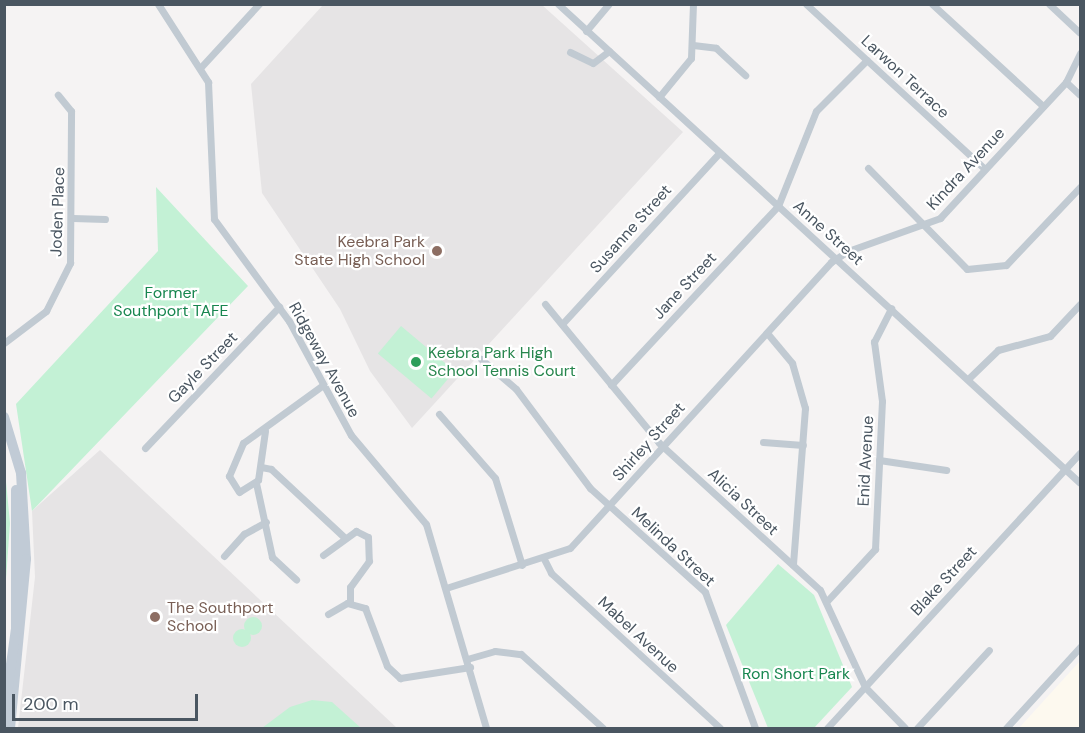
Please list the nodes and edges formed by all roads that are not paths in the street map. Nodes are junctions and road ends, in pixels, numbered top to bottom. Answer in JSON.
{"nodes":[{"id":1,"x":158,"y":4,"type":"edge"},
{"id":2,"x":259,"y":4,"type":"edge"},
{"id":3,"x":558,"y":4,"type":"edge"},
{"id":4,"x":609,"y":4,"type":"edge"},
{"id":5,"x":693,"y":4,"type":"edge"},
{"id":6,"x":932,"y":4,"type":"edge"},
{"id":7,"x":1049,"y":4,"type":"edge"},
{"id":8,"x":808,"y":5,"type":"edge"},
{"id":9,"x":586,"y":31,"type":"junction"},
{"id":10,"x":1080,"y":33,"type":"edge"},
{"id":11,"x":693,"y":45,"type":"junction"},
{"id":12,"x":609,"y":51,"type":"junction"},
{"id":13,"x":570,"y":52,"type":"dead end"},
{"id":14,"x":1080,"y":53,"type":"edge"},
{"id":15,"x":867,"y":60,"type":"junction"},
{"id":16,"x":201,"y":67,"type":"junction"},
{"id":17,"x":745,"y":75,"type":"dead end"},
{"id":18,"x":1066,"y":81,"type":"junction"},
{"id":19,"x":58,"y":95,"type":"dead end"},
{"id":20,"x":1080,"y":95,"type":"edge"},
{"id":21,"x":659,"y":97,"type":"junction"},
{"id":22,"x":1042,"y":106,"type":"junction"},
{"id":23,"x":719,"y":153,"type":"junction"},
{"id":24,"x":868,"y":168,"type":"dead end"},
{"id":25,"x":985,"y":169,"type":"junction"},
{"id":26,"x":1080,"y":187,"type":"edge"},
{"id":27,"x":778,"y":206,"type":"junction"},
{"id":28,"x":73,"y":219,"type":"junction"},
{"id":29,"x":105,"y":219,"type":"dead end"},
{"id":30,"x":924,"y":226,"type":"junction"},
{"id":31,"x":836,"y":258,"type":"junction"},
{"id":32,"x":544,"y":304,"type":"dead end"},
{"id":33,"x":1080,"y":304,"type":"edge"},
{"id":34,"x":279,"y":307,"type":"junction"},
{"id":35,"x":891,"y":308,"type":"junction"},
{"id":36,"x":562,"y":324,"type":"junction"},
{"id":37,"x":767,"y":333,"type":"junction"},
{"id":38,"x":4,"y":343,"type":"edge"},
{"id":39,"x":481,"y":359,"type":"dead end"},
{"id":40,"x":968,"y":380,"type":"junction"},
{"id":41,"x":323,"y":385,"type":"junction"},
{"id":42,"x":611,"y":385,"type":"junction"},
{"id":43,"x":439,"y":414,"type":"dead end"},
{"id":44,"x":6,"y":426,"type":"edge"},
{"id":45,"x":265,"y":431,"type":"junction"},
{"id":46,"x":764,"y":442,"type":"dead end"},
{"id":47,"x":803,"y":445,"type":"junction"},
{"id":48,"x":663,"y":447,"type":"junction"},
{"id":49,"x":145,"y":448,"type":"dead end"},
{"id":50,"x":1080,"y":453,"type":"edge"},
{"id":51,"x":879,"y":460,"type":"junction"},
{"id":52,"x":261,"y":467,"type":"junction"},
{"id":53,"x":1066,"y":469,"type":"junction"},
{"id":54,"x":946,"y":470,"type":"dead end"},
{"id":55,"x":256,"y":483,"type":"junction"},
{"id":56,"x":1080,"y":483,"type":"edge"},
{"id":57,"x":609,"y":506,"type":"junction"},
{"id":58,"x":266,"y":522,"type":"junction"},
{"id":59,"x":345,"y":538,"type":"junction"},
{"id":60,"x":323,"y":555,"type":"dead end"},
{"id":61,"x":224,"y":556,"type":"dead end"},
{"id":62,"x":544,"y":559,"type":"junction"},
{"id":63,"x":522,"y":565,"type":"junction"},
{"id":64,"x":792,"y":565,"type":"junction"},
{"id":65,"x":296,"y":579,"type":"dead end"},
{"id":66,"x":446,"y":588,"type":"junction"},
{"id":67,"x":827,"y":601,"type":"junction"},
{"id":68,"x":350,"y":603,"type":"junction"},
{"id":69,"x":328,"y":614,"type":"dead end"},
{"id":70,"x":1080,"y":647,"type":"edge"},
{"id":71,"x":989,"y":650,"type":"dead end"},
{"id":72,"x":469,"y":663,"type":"junction"},
{"id":73,"x":865,"y":687,"type":"junction"},
{"id":74,"x":4,"y":714,"type":"edge"},
{"id":75,"x":10,"y":729,"type":"edge"},
{"id":76,"x":486,"y":729,"type":"edge"},
{"id":77,"x":603,"y":729,"type":"edge"},
{"id":78,"x":720,"y":729,"type":"edge"},
{"id":79,"x":755,"y":729,"type":"edge"},
{"id":80,"x":828,"y":729,"type":"edge"},
{"id":81,"x":905,"y":729,"type":"edge"},
{"id":82,"x":917,"y":729,"type":"edge"},
{"id":83,"x":1006,"y":729,"type":"edge"}],
"edges":[{"from":1,"to":16,"type":"street","name":"Ridgeway Avenue"},
{"from":2,"to":16,"type":"street"},
{"from":3,"to":9,"type":"street","name":"Anne Street"},
{"from":4,"to":9,"type":"street"},
{"from":5,"to":11,"type":"street"},
{"from":6,"to":22,"type":"street"},
{"from":7,"to":10,"type":"street"},
{"from":8,"to":15,"type":"street","name":"Larwon Terrace"},
{"from":9,"to":12,"type":"street","name":"Anne Street"},
{"from":11,"to":17,"type":"street"},
{"from":11,"to":21,"type":"street"},
{"from":12,"to":13,"type":"street"},
{"from":12,"to":21,"type":"street","name":"Anne Street"},
{"from":14,"to":18,"type":"street","name":"Kindra Avenue"},
{"from":15,"to":25,"type":"street","name":"Larwon Terrace"},
{"from":15,"to":27,"type":"street"},
{"from":16,"to":34,"type":"street","name":"Ridgeway Avenue"},
{"from":18,"to":20,"type":"street"},
{"from":18,"to":22,"type":"street","name":"Kindra Avenue"},
{"from":19,"to":28,"type":"street","name":"Joden Place"},
{"from":21,"to":23,"type":"street","name":"Anne Street"},
{"from":22,"to":25,"type":"street","name":"Kindra Avenue"},
{"from":23,"to":27,"type":"street","name":"Anne Street"},
{"from":23,"to":36,"type":"street","name":"Susanne Street"},
{"from":24,"to":30,"type":"street"},
{"from":25,"to":30,"type":"street","name":"Kindra Avenue"},
{"from":26,"to":30,"type":"street"},
{"from":27,"to":31,"type":"street","name":"Anne Street"},
{"from":27,"to":42,"type":"street","name":"Jane Street"},
{"from":28,"to":29,"type":"street"},
{"from":28,"to":38,"type":"street","name":"Joden Place"},
{"from":30,"to":31,"type":"street","name":"Kindra Avenue"},
{"from":31,"to":35,"type":"street","name":"Anne Street"},
{"from":31,"to":37,"type":"street","name":"Shirley Street"},
{"from":32,"to":36,"type":"street","name":"Alicia Street"},
{"from":33,"to":40,"type":"street"},
{"from":34,"to":41,"type":"street","name":"Ridgeway Avenue"},
{"from":34,"to":49,"type":"street","name":"Gayle Street"},
{"from":35,"to":40,"type":"street","name":"Anne Street"},
{"from":35,"to":51,"type":"street","name":"Enid Avenue"},
{"from":36,"to":42,"type":"street","name":"Alicia Street"},
{"from":37,"to":47,"type":"street"},
{"from":37,"to":48,"type":"street","name":"Shirley Street"},
{"from":39,"to":57,"type":"street","name":"Melinda Street"},
{"from":40,"to":53,"type":"street","name":"Anne Street"},
{"from":41,"to":45,"type":"street"},
{"from":41,"to":66,"type":"street","name":"Ridgeway Avenue"},
{"from":42,"to":48,"type":"street","name":"Alicia Street"},
{"from":43,"to":63,"type":"street"},
{"from":44,"to":74,"type":"main road"},
{"from":44,"to":75,"type":"main road"},
{"from":45,"to":52,"type":"street"},
{"from":45,"to":55,"type":"street"},
{"from":46,"to":47,"type":"street"},
{"from":47,"to":64,"type":"street"},
{"from":48,"to":57,"type":"street","name":"Shirley Street"},
{"from":48,"to":64,"type":"street","name":"Alicia Street"},
{"from":50,"to":53,"type":"street","name":"Blake Street"},
{"from":51,"to":54,"type":"street"},
{"from":51,"to":67,"type":"street","name":"Enid Avenue"},
{"from":52,"to":55,"type":"street"},
{"from":52,"to":59,"type":"street"},
{"from":53,"to":56,"type":"street","name":"Anne Street"},
{"from":53,"to":73,"type":"street","name":"Blake Street"},
{"from":55,"to":58,"type":"street"},
{"from":57,"to":62,"type":"street","name":"Shirley Street"},
{"from":57,"to":79,"type":"street","name":"Melinda Street"},
{"from":58,"to":61,"type":"street"},
{"from":58,"to":65,"type":"street"},
{"from":59,"to":60,"type":"street"},
{"from":59,"to":68,"type":"street"},
{"from":62,"to":63,"type":"street","name":"Shirley Street"},
{"from":62,"to":78,"type":"street","name":"Mabel Avenue"},
{"from":63,"to":66,"type":"street","name":"Shirley Street"},
{"from":64,"to":67,"type":"street","name":"Alicia Street"},
{"from":66,"to":72,"type":"street","name":"Ridgeway Avenue"},
{"from":67,"to":73,"type":"street","name":"Alicia Street"},
{"from":68,"to":69,"type":"street"},
{"from":68,"to":72,"type":"street"},
{"from":70,"to":83,"type":"street"},
{"from":71,"to":82,"type":"street"},
{"from":72,"to":76,"type":"street","name":"Ridgeway Avenue"},
{"from":72,"to":77,"type":"street"},
{"from":73,"to":80,"type":"street","name":"Blake Street"},
{"from":73,"to":81,"type":"street","name":"Alicia Street"}]}
